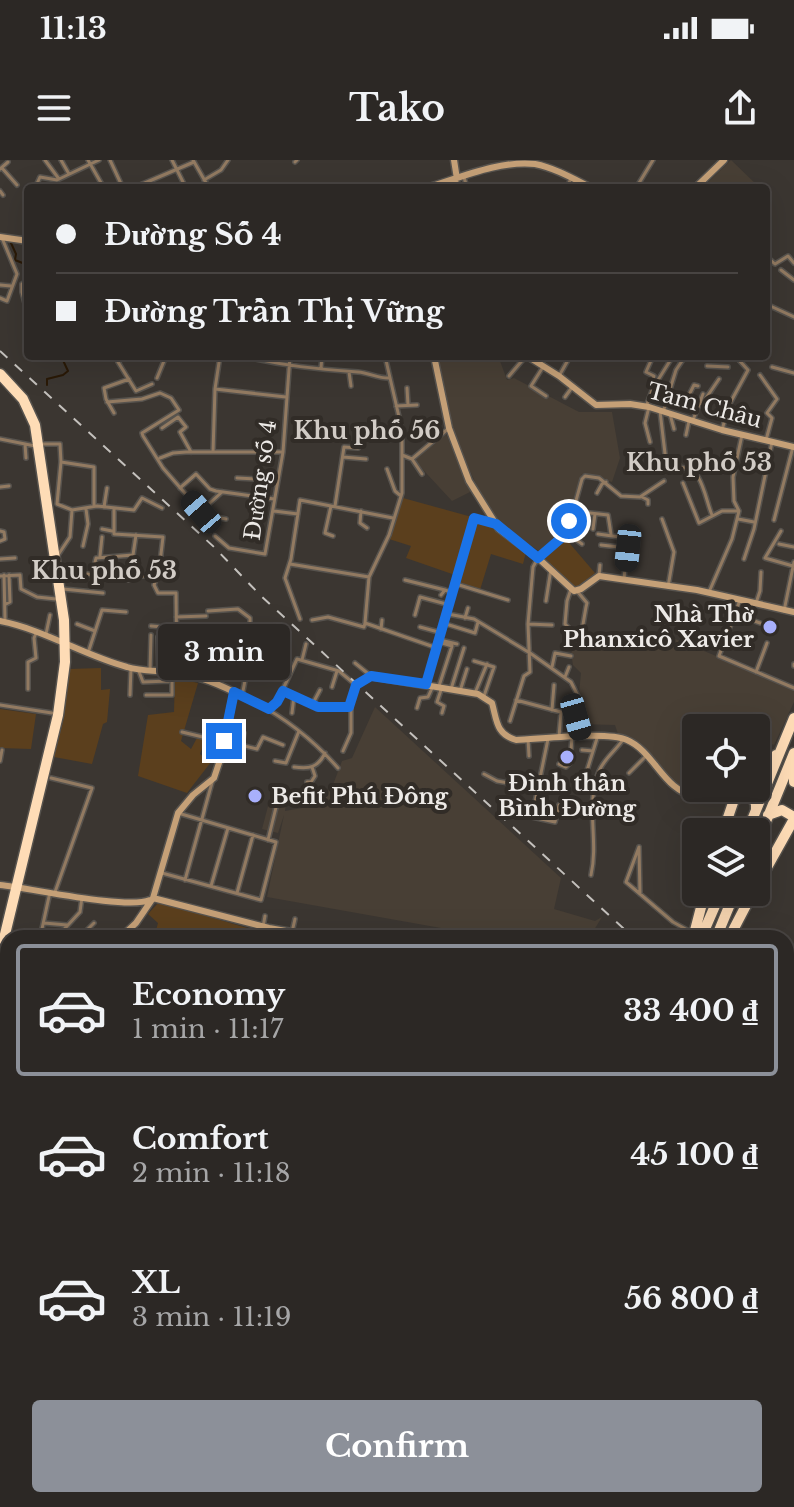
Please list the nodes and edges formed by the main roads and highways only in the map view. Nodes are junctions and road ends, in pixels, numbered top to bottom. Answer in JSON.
{"nodes":[{"id":1,"x":0,"y":374,"type":"edge"},
{"id":2,"x":0,"y":381,"type":"edge"},
{"id":3,"x":33,"y":444,"type":"junction"},
{"id":4,"x":58,"y":589,"type":"junction"},
{"id":5,"x":62,"y":642,"type":"junction"},
{"id":6,"x":794,"y":718,"type":"edge"},
{"id":7,"x":794,"y":727,"type":"edge"},
{"id":8,"x":787,"y":746,"type":"edge"},
{"id":9,"x":794,"y":753,"type":"edge"},
{"id":10,"x":770,"y":761,"type":"edge"},
{"id":11,"x":794,"y":764,"type":"edge"},
{"id":12,"x":794,"y":778,"type":"edge"},
{"id":13,"x":739,"y":802,"type":"edge"},
{"id":14,"x":761,"y":816,"type":"junction"},
{"id":15,"x":794,"y":818,"type":"edge"},
{"id":16,"x":788,"y":831,"type":"junction"},
{"id":17,"x":770,"y":863,"type":"edge"},
{"id":18,"x":15,"y":887,"type":"junction"},
{"id":19,"x":705,"y":906,"type":"edge"},
{"id":20,"x":719,"y":906,"type":"edge"},
{"id":21,"x":746,"y":906,"type":"edge"},
{"id":22,"x":738,"y":921,"type":"junction"},
{"id":23,"x":6,"y":930,"type":"edge"},
{"id":24,"x":703,"y":930,"type":"edge"},
{"id":25,"x":705,"y":930,"type":"edge"},
{"id":26,"x":733,"y":930,"type":"edge"},
{"id":27,"x":737,"y":930,"type":"edge"}],
"edges":[{"from":1,"to":3,"type":"highway"},
{"from":2,"to":3,"type":"highway"},
{"from":3,"to":4,"type":"highway"},
{"from":3,"to":4,"type":"highway"},
{"from":4,"to":5,"type":"highway"},
{"from":5,"to":18,"type":"highway"},
{"from":5,"to":18,"type":"highway"},
{"from":6,"to":8,"type":"highway"},
{"from":7,"to":8,"type":"highway"},
{"from":8,"to":10,"type":"highway"},
{"from":8,"to":14,"type":"highway"},
{"from":9,"to":14,"type":"highway"},
{"from":11,"to":12,"type":"highway"},
{"from":13,"to":14,"type":"highway"},
{"from":14,"to":15,"type":"highway"},
{"from":14,"to":16,"type":"highway"},
{"from":15,"to":16,"type":"highway"},
{"from":16,"to":17,"type":"highway"},
{"from":18,"to":23,"type":"highway"},
{"from":19,"to":24,"type":"highway"},
{"from":20,"to":25,"type":"highway"},
{"from":21,"to":22,"type":"highway"},
{"from":22,"to":26,"type":"highway"},
{"from":22,"to":27,"type":"highway"}]}
